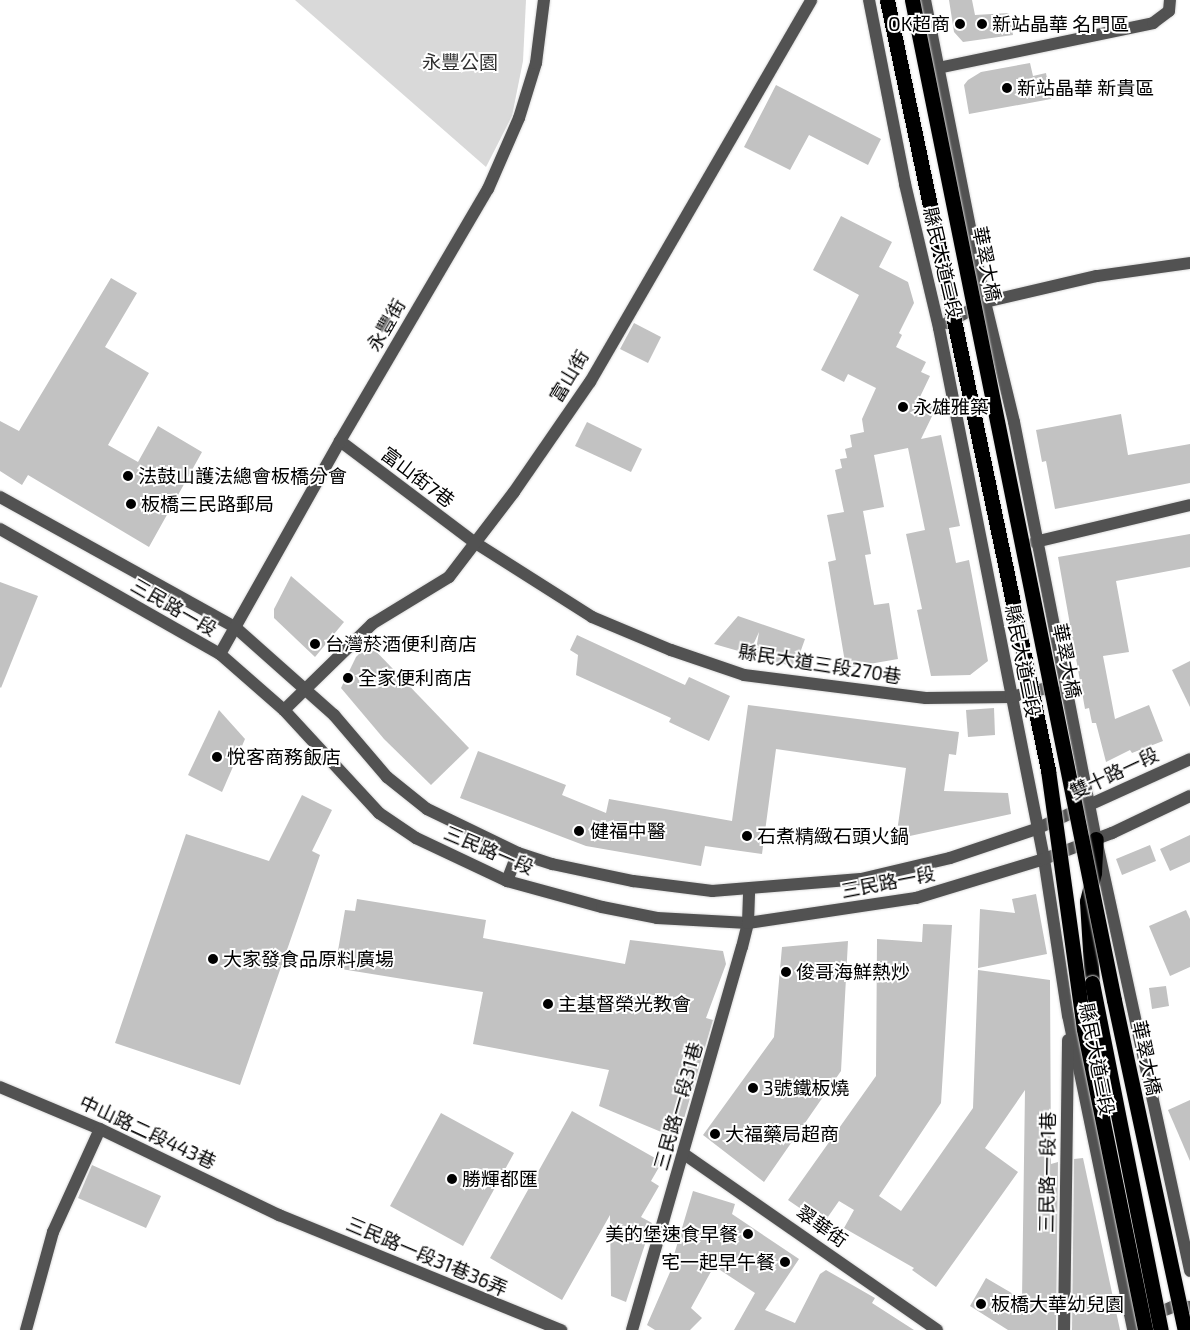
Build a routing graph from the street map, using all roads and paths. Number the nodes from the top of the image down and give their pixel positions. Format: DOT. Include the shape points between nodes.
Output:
graph roads {
  1 [pos="544,0"];
  2 [pos="812,0"];
  3 [pos="869,0"];
  4 [pos="887,0"];
  5 [pos="912,0"];
  6 [pos="925,0"];
  7 [pos="1170,0"];
  8 [pos="938,68"];
  9 [pos="1190,263"];
  10 [pos="985,302"];
  11 [pos="939,328"];
  12 [pos="340,441"];
  13 [pos="0,497"];
  14 [pos="1190,505"];
  15 [pos="0,529"];
  16 [pos="474,542"];
  17 [pos="1036,542"];
  18 [pos="236,628"];
  19 [pos="220,654"];
  20 [pos="306,689"];
  21 [pos="1011,697"];
  22 [pos="284,710"];
  23 [pos="1072,710"];
  24 [pos="1190,759"];
  25 [pos="1190,796"];
  26 [pos="1090,806"];
  27 [pos="1053,821"];
  28 [pos="1036,829"];
  29 [pos="1096,839"];
  30 [pos="518,853"];
  31 [pos="1044,859"];
  32 [pos="506,881"];
  33 [pos="749,890"];
  34 [pos="748,923"];
  35 [pos="1068,1015"];
  36 [pos="0,1087"];
  37 [pos="100,1129"];
  38 [pos="684,1154"];
  39 [pos="279,1215"];
  40 [pos="1190,1271"];
  41 [pos="1190,1307"];
  42 [pos="26,1330"];
  43 [pos="561,1330"];
  44 [pos="632,1330"];
  45 [pos="937,1330"];
  46 [pos="1064,1330"];
  47 [pos="1133,1330"];
  48 [pos="1145,1330"];
  49 [pos="1161,1330"];
  50 [pos="1184,1330"];
  1 -- 12 [label="street, 永豐街" via="536,63 519,118 488,189"];
  2 -- 16 [label="street, 富山街" via="590,382 552,440"];
  3 -- 11 [label="street, 縣民大道三段" via="905,184"];
  4 -- 48 [label="highway, bridge" via="1048,770 1084,1029"];
  5 -- 50 [label="highway, 華翠大橋, bridge"];
  6 -- 8 [label="street, 縣民大道三段"];
  7 -- 8 [label="street" via="1168,11 1153,23"];
  8 -- 10 [label="street, 縣民大道三段"];
  9 -- 10 [label="street" via="1097,276"];
  10 -- 11 [label="street"];
  10 -- 17 [label="street, 縣民大道三段" via="1014,422"];
  11 -- 21 [label="street, 縣民大道三段"];
  12 -- 16 [label="street, 富山街7巷"];
  12 -- 18 [label="street, 永豐街"];
  13 -- 18 [label="street, 三民路一段"];
  14 -- 17 [label="street"];
  15 -- 19 [label="street, 三民路一段"];
  16 -- 20 [label="street, 富山街" via="449,577 372,624"];
  16 -- 21 [label="street, 縣民大道三段270巷" via="592,617 744,675 926,698"];
  17 -- 23 [label="street, 縣民大道三段"];
  18 -- 19 [label="street, 永豐街"];
  18 -- 20 [label="street, 三民路一段"];
  19 -- 22 [label="street, 三民路一段"];
  20 -- 22 [label="street, 富山街"];
  20 -- 30 [label="street, 三民路一段" via="334,715 387,777 427,808"];
  21 -- 23 [label="street, 縣民大道三段270巷" via="1044,689 1060,692"];
  21 -- 28 [label="street, 縣民大道三段"];
  22 -- 32 [label="street, 三民路一段" via="378,812 453,858"];
  23 -- 26 [label="street, 縣民大道三段"];
  24 -- 26 [label="street, 雙十路一段"];
  25 -- 29 [label="street"];
  26 -- 27 [label="street, 雙十路一段"];
  26 -- 29 [label="street, 縣民大道三段"];
  27 -- 28 [label="street, 三民路一段"];
  28 -- 31 [label="street, 縣民大道三段"];
  28 -- 33 [label="street, 三民路一段" via="950,858 861,879"];
  29 -- 31 [label="street, 三民路一段"];
  29 -- 40 [label="street, 縣民大道三段"];
  29 -- 49 [label="highway, bridge" via="1094,872 1087,901 1092,983"];
  30 -- 32 [label="street"];
  30 -- 33 [label="street, 三民路一段" via="552,864 633,881 712,891"];
  31 -- 34 [label="street, 三民路一段" via="916,898"];
  31 -- 35 [label="street, 縣民大道三段"];
  32 -- 34 [label="street, 三民路一段" via="547,894 657,918"];
  33 -- 34 [label="street, 三民路一段31巷"];
  34 -- 38 [label="street, 三民路一段31巷"];
  35 -- 46 [label="street, 三民路一段1巷"];
  35 -- 47 [label="street, 縣民大道三段"];
  36 -- 37 [label="street, 中山路二段443巷"];
  37 -- 39 [label="street, 中山路二段443巷"];
  37 -- 42 [label="street" via="53,1232"];
  38 -- 44 [label="street, 三民路一段31巷"];
  38 -- 45 [label="street, 翠華街"];
  39 -- 43 [label="street, 三民路一段31巷36弄"];
  41 -- 47 [label="street" via="1172,1307 1148,1317"];
}
